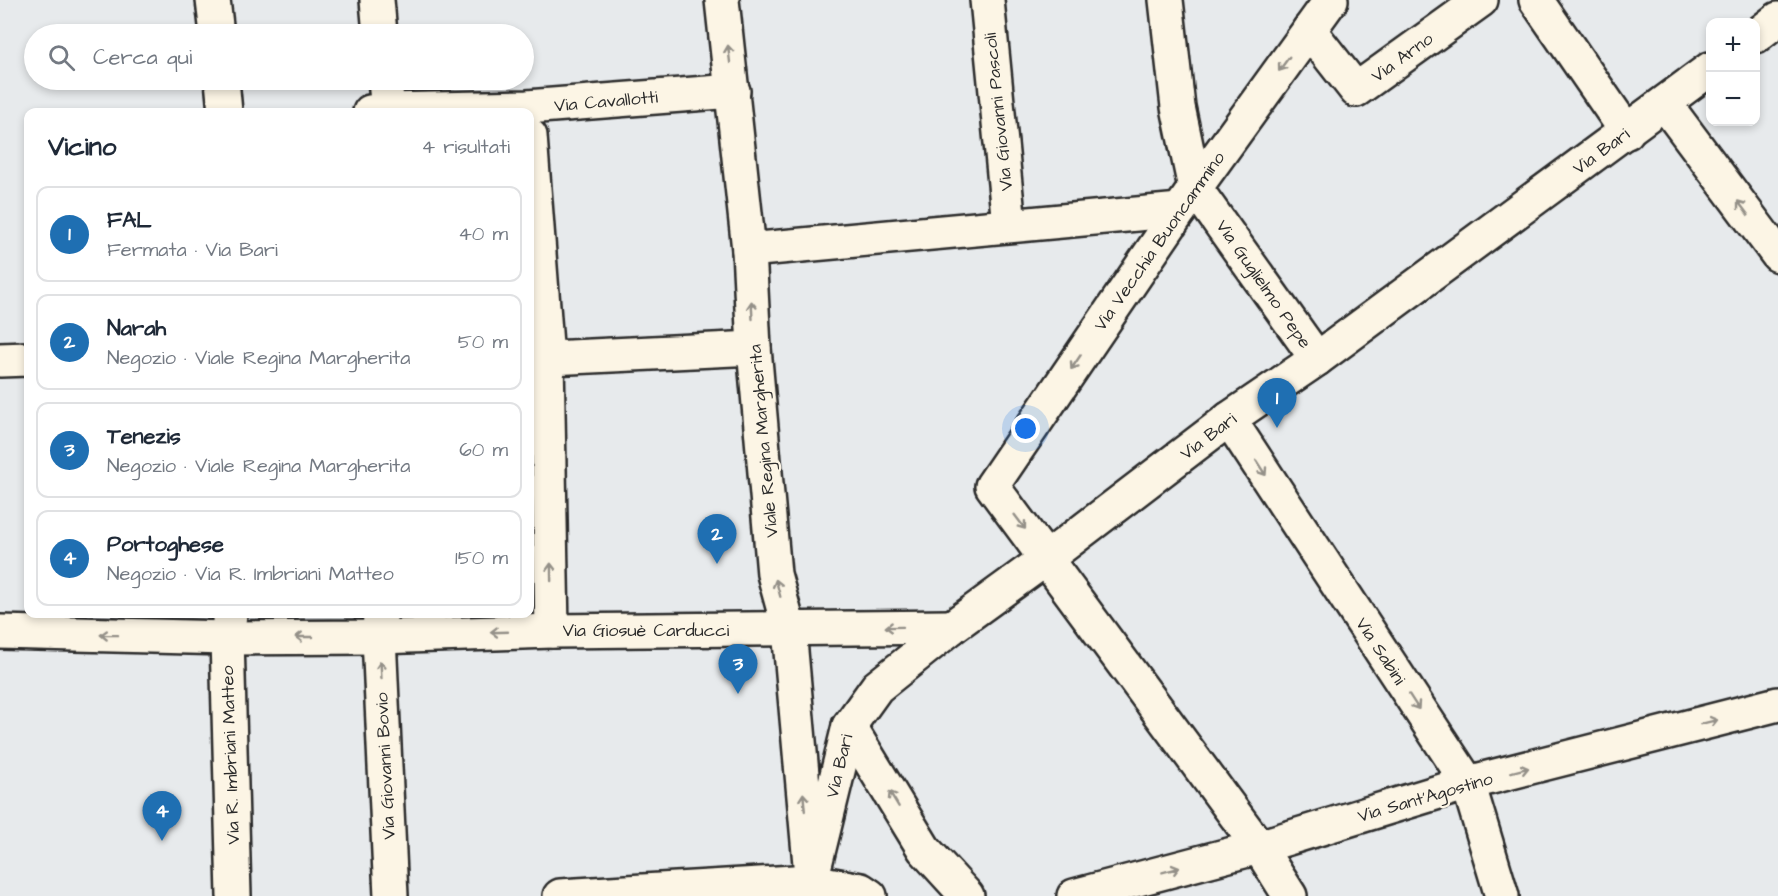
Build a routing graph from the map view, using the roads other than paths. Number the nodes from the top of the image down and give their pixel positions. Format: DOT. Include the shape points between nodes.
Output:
graph roads {
  1 [pos="213,0"];
  2 [pos="377,0"];
  3 [pos="722,0"];
  4 [pos="987,0"];
  5 [pos="1166,0"];
  6 [pos="1331,0"];
  7 [pos="1481,0"];
  8 [pos="1536,0"];
  9 [pos="1778,19"];
  10 [pos="216,24"];
  11 [pos="379,24"];
  12 [pos="1309,30"];
  13 [pos="1760,32"];
  14 [pos="1706,72"];
  15 [pos="223,90"];
  16 [pos="733,91"];
  17 [pos="383,104"];
  18 [pos="1665,104"];
  19 [pos="225,108"];
  20 [pos="424,108"];
  21 [pos="534,117"];
  22 [pos="1627,132"];
  23 [pos="1187,199"];
  24 [pos="1009,225"];
  25 [pos="749,250"];
  26 [pos="1778,255"];
  27 [pos="534,262"];
  28 [pos="754,348"];
  29 [pos="538,358"];
  30 [pos="24,359"];
  31 [pos="1317,359"];
  32 [pos="0,360"];
  33 [pos="1229,419"];
  34 [pos="1047,558"];
  35 [pos="380,625"];
  36 [pos="228,626"];
  37 [pos="952,627"];
  38 [pos="789,629"];
  39 [pos="552,631"];
  40 [pos="0,632"];
  41 [pos="1778,705"];
  42 [pos="849,726"];
  43 [pos="1468,783"];
  44 [pos="1259,847"];
  45 [pos="815,891"];
  46 [pos="234,896"];
  47 [pos="391,896"];
  48 [pos="560,896"];
  49 [pos="870,896"];
  50 [pos="967,896"];
  51 [pos="1074,896"];
  52 [pos="1290,896"];
  53 [pos="1502,896"];
  1 -- 10 [label="street"];
  2 -- 11 [label="street"];
  16 -- 3 [label="street, Viale Regina Margherita, one-way"];
  4 -- 24 [label="street, Via Giovanni Pascoli"];
  5 -- 23 [label="street, Via Guglielmo Pepe"];
  6 -- 12 [label="street, Via Vecchia Buoncammino"];
  7 -- 12 [label="street, Via Arno" via="1356,90"];
  8 -- 22 [label="street"];
  9 -- 13 [label="street"];
  12 -- 23 [label="street, Via Vecchia Buoncammino, one-way"];
  14 -- 18 [label="street, Via Bari"];
  15 -- 19 [label="street"];
  16 -- 21 [label="street, Via Cavallotti"];
  16 -- 25 [label="street, Viale Regina Margherita"];
  17 -- 20 [label="street, Via Cavallotti"];
  18 -- 22 [label="street, Via Bari"];
  26 -- 18 [label="street, one-way"];
  22 -- 31 [label="street, Via Bari"];
  23 -- 24 [label="street"];
  23 -- 31 [label="street, Via Guglielmo Pepe"];
  23 -- 34 [label="street, Via Vecchia Buoncammino, one-way" via="992,486"];
  24 -- 25 [label="street"];
  28 -- 25 [label="street, Viale Regina Margherita, one-way"];
  27 -- 29 [label="street"];
  28 -- 29 [label="street"];
  38 -- 28 [label="street, Viale Regina Margherita, one-way" via="774,574"];
  39 -- 29 [label="street, one-way"];
  30 -- 32 [label="street"];
  31 -- 33 [label="street, Via Bari"];
  33 -- 34 [label="street, Via Bari"];
  33 -- 43 [label="street, Via Sabini, one-way"];
  34 -- 37 [label="street, Via Bari"];
  34 -- 44 [label="street"];
  35 -- 36 [label="street, Via Giosuè Carducci, one-way"];
  39 -- 35 [label="street, Via Giosuè Carducci, one-way"];
  47 -- 35 [label="street, Via Giovanni Bovio, one-way"];
  36 -- 40 [label="street, Via Giosuè Carducci, one-way"];
  36 -- 46 [label="street, Via R. Imbriani Matteo"];
  37 -- 38 [label="street, Via Giosuè Carducci, one-way"];
  37 -- 42 [label="street, Via Bari" via="877,687"];
  38 -- 39 [label="street, Via Giosuè Carducci"];
  45 -- 38 [label="street, Viale Regina Margherita, one-way"];
  43 -- 41 [label="street, Via Sant'Agostino, one-way"];
  42 -- 45 [label="street, Via Bari"];
  50 -- 42 [label="street, one-way" via="924,849"];
  43 -- 44 [label="street, Via Sant'Agostino"];
  43 -- 53 [label="street, Via Sabini"];
  51 -- 44 [label="street, Via Sant'Agostino, one-way"];
  44 -- 52 [label="street"];
  45 -- 48 [label="street"];
  45 -- 49 [label="street" via="861,890"];
}
